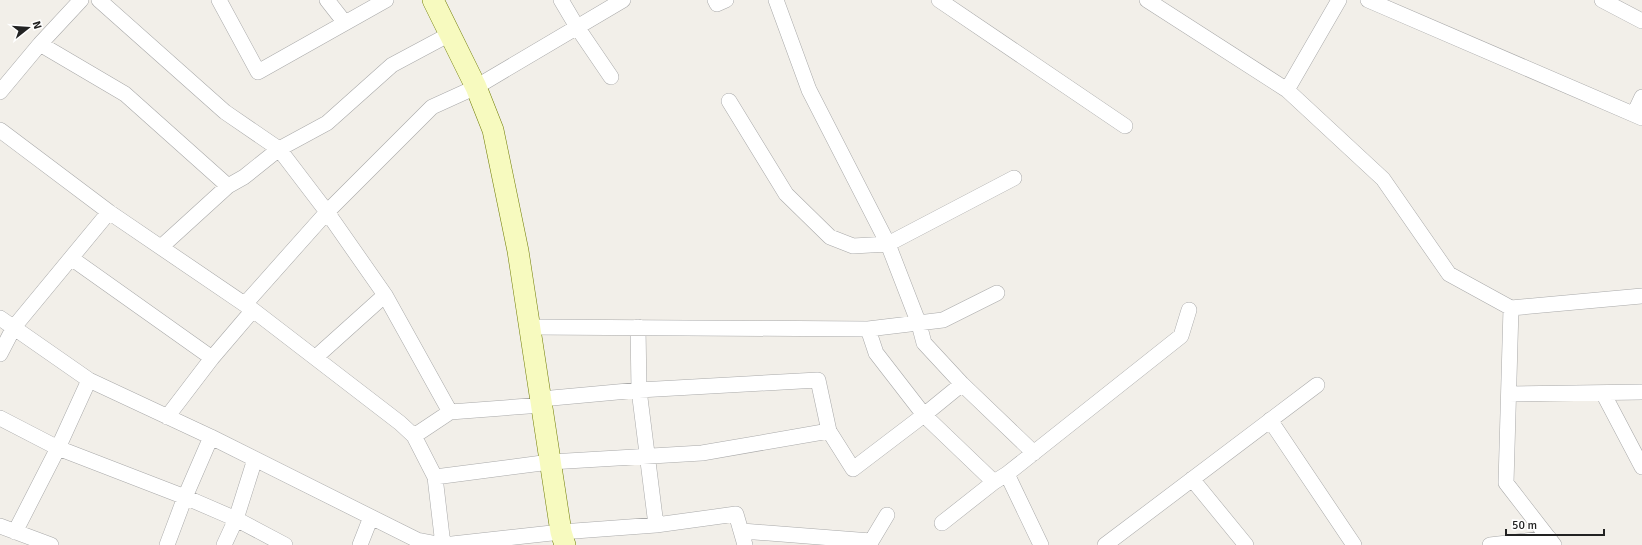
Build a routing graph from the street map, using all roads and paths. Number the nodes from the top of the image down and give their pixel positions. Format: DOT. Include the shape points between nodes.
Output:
graph roads {
  1 [pos="80,0"];
  2 [pos="99,0"];
  3 [pos="219,0"];
  4 [pos="328,0"];
  5 [pos="386,0"];
  6 [pos="433,0"];
  7 [pos="561,0"];
  8 [pos="623,0"];
  9 [pos="715,0"];
  10 [pos="726,0"];
  11 [pos="776,0"];
  12 [pos="939,0"];
  13 [pos="1147,0"];
  14 [pos="1339,0"];
  15 [pos="1368,0"];
  16 [pos="1602,0"];
  17 [pos="958,5"];
  18 [pos="1642,21"];
  19 [pos="346,23"];
  20 [pos="577,27"];
  21 [pos="450,34"];
  22 [pos="40,44"];
  23 [pos="611,77"];
  24 [pos="476,87"];
  25 [pos="1287,90"];
  26 [pos="0,92"];
  27 [pos="1642,97"];
  28 [pos="729,101"];
  29 [pos="1638,116"];
  30 [pos="1125,126"];
  31 [pos="0,130"];
  32 [pos="279,149"];
  33 [pos="1014,178"];
  34 [pos="228,186"];
  35 [pos="109,212"];
  36 [pos="327,212"];
  37 [pos="888,244"];
  38 [pos="161,247"];
  39 [pos="71,258"];
  40 [pos="997,293"];
  41 [pos="385,295"];
  42 [pos="1642,296"];
  43 [pos="249,307"];
  44 [pos="1511,308"];
  45 [pos="1189,310"];
  46 [pos="0,318"];
  47 [pos="920,324"];
  48 [pos="14,327"];
  49 [pos="530,327"];
  50 [pos="638,327"];
  51 [pos="868,329"];
  52 [pos="0,354"];
  53 [pos="316,357"];
  54 [pos="212,358"];
  55 [pos="89,380"];
  56 [pos="962,384"];
  57 [pos="1317,385"];
  58 [pos="639,390"];
  59 [pos="1642,392"];
  60 [pos="1603,393"];
  61 [pos="1509,394"];
  62 [pos="541,402"];
  63 [pos="450,412"];
  64 [pos="924,415"];
  65 [pos="167,417"];
  66 [pos="0,418"];
  67 [pos="1270,420"];
  68 [pos="829,431"];
  69 [pos="414,436"];
  70 [pos="211,437"];
  71 [pos="58,448"];
  72 [pos="1034,453"];
  73 [pos="648,456"];
  74 [pos="255,459"];
  75 [pos="1640,459"];
  76 [pos="550,462"];
  77 [pos="435,476"];
  78 [pos="1001,478"];
  79 [pos="1192,479"];
  80 [pos="185,497"];
  81 [pos="887,514"];
  82 [pos="371,517"];
  83 [pos="236,519"];
  84 [pos="942,523"];
  85 [pos="656,525"];
  86 [pos="0,526"];
  87 [pos="15,532"];
  88 [pos="563,538"];
  89 [pos="743,538"];
  90 [pos="1551,541"];
  91 [pos="870,543"];
  92 [pos="42,544"];
  93 [pos="433,544"];
  94 [pos="167,545"];
  95 [pos="224,545"];
  96 [pos="285,545"];
  97 [pos="360,545"];
  98 [pos="1041,545"];
  99 [pos="1105,545"];
  100 [pos="1246,545"];
  101 [pos="1354,545"];
  102 [pos="1490,545"];
  1 -- 22 [label="street"];
  2 -- 32 [label="street" via="225,112"];
  3 -- 19 [label="street" via="258,72"];
  4 -- 19 [label="street"];
  5 -- 19 [label="street"];
  6 -- 21 [label="street"];
  7 -- 20 [label="street"];
  8 -- 20 [label="street"];
  9 -- 10 [label="street" via="717,4"];
  11 -- 37 [label="street" via="809,90"];
  12 -- 17 [label="street"];
  13 -- 25 [label="street"];
  14 -- 25 [label="street"];
  15 -- 29 [label="street"];
  16 -- 18 [label="street"];
  17 -- 30 [label="street"];
  20 -- 23 [label="street"];
  20 -- 24 [label="street"];
  21 -- 24 [label="street"];
  21 -- 32 [label="street" via="392,65 327,123"];
  22 -- 26 [label="street"];
  22 -- 34 [label="street" via="125,94"];
  24 -- 36 [label="street" via="432,108"];
  24 -- 49 [label="street" via="493,130 518,251"];
  25 -- 44 [label="street" via="1384,179 1449,274"];
  27 -- 29 [label="street"];
  28 -- 37 [label="street" via="786,194 830,237 853,246"];
  31 -- 35 [label="street"];
  32 -- 34 [label="street" via="244,177"];
  32 -- 36 [label="street"];
  33 -- 37 [label="street"];
  34 -- 38 [label="street"];
  35 -- 38 [label="street"];
  35 -- 39 [label="street"];
  36 -- 41 [label="street"];
  36 -- 43 [label="street"];
  37 -- 47 [label="street"];
  38 -- 43 [label="street"];
  39 -- 48 [label="street"];
  39 -- 54 [label="street"];
  40 -- 47 [label="street" via="943,320"];
  41 -- 53 [label="street"];
  41 -- 63 [label="street"];
  42 -- 44 [label="street"];
  43 -- 53 [label="street"];
  43 -- 54 [label="street"];
  44 -- 61 [label="street"];
  45 -- 72 [label="street" via="1181,336"];
  46 -- 48 [label="street"];
  47 -- 51 [label="street"];
  47 -- 56 [label="street" via="924,343"];
  48 -- 52 [label="street"];
  48 -- 55 [label="street"];
  49 -- 50 [label="street"];
  49 -- 62 [label="street"];
  50 -- 51 [label="street"];
  50 -- 58 [label="street"];
  51 -- 64 [label="street" via="876,353"];
  53 -- 69 [label="street"];
  54 -- 65 [label="street"];
  55 -- 65 [label="street"];
  55 -- 71 [label="street"];
  56 -- 64 [label="street"];
  56 -- 72 [label="street"];
  57 -- 67 [label="street"];
  58 -- 62 [label="street"];
  58 -- 68 [label="street" via="818,380"];
  58 -- 73 [label="street"];
  59 -- 60 [label="street"];
  60 -- 61 [label="street"];
  60 -- 75 [label="street"];
  61 -- 90 [label="street" via="1506,483"];
  62 -- 63 [label="street"];
  62 -- 76 [label="street"];
  63 -- 69 [label="street"];
  64 -- 68 [label="street" via="853,469"];
  64 -- 78 [label="street"];
  65 -- 70 [label="street"];
  66 -- 71 [label="street"];
  67 -- 79 [label="street"];
  67 -- 101 [label="street"];
  68 -- 73 [label="street" via="702,453"];
  69 -- 77 [label="street"];
  70 -- 74 [label="street"];
  70 -- 80 [label="street"];
  71 -- 80 [label="street"];
  71 -- 87 [label="street"];
  72 -- 78 [label="street"];
  73 -- 76 [label="street"];
  73 -- 85 [label="street"];
  74 -- 82 [label="street"];
  74 -- 83 [label="street"];
  76 -- 77 [label="street"];
  76 -- 88 [label="street"];
  77 -- 93 [label="street"];
  78 -- 84 [label="street"];
  78 -- 98 [label="street"];
  79 -- 99 [label="street"];
  79 -- 100 [label="street"];
  80 -- 83 [label="street"];
  80 -- 94 [label="street"];
  81 -- 91 [label="street"];
  82 -- 93 [label="street" via="418,540"];
  82 -- 97 [label="street"];
  83 -- 95 [label="street"];
  83 -- 96 [label="street"];
  85 -- 88 [label="street"];
  85 -- 89 [label="street" via="736,514"];
  86 -- 87 [label="street"];
  87 -- 92 [label="street"];
  88 -- 93 [label="street"];
  89 -- 91 [label="street"];
  90 -- 102 [label="street"];
}
